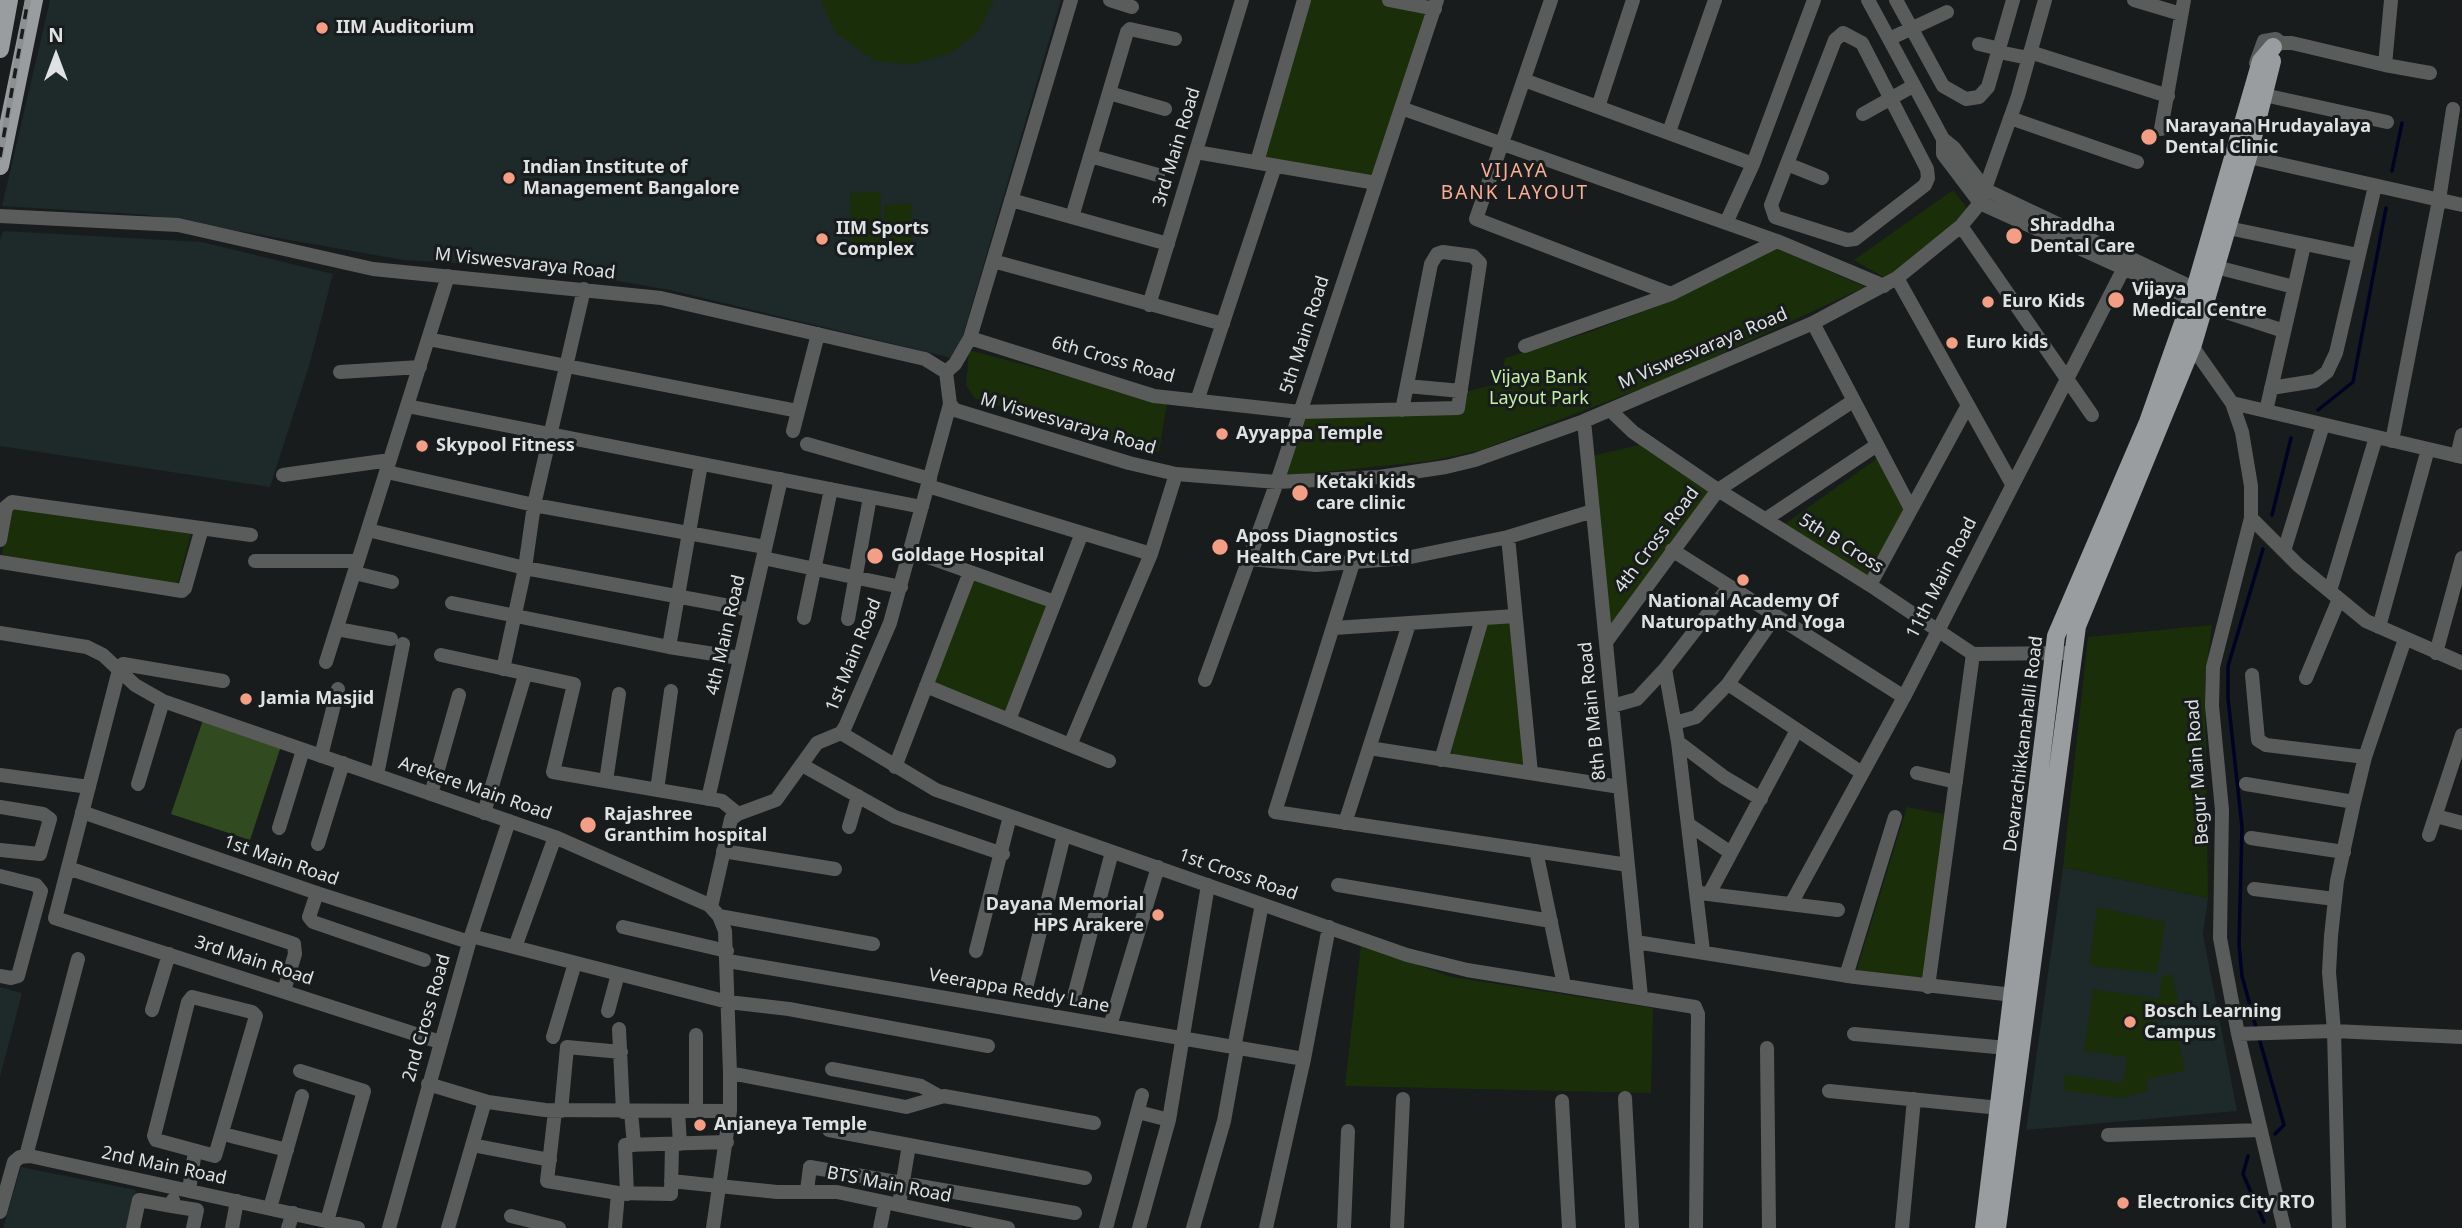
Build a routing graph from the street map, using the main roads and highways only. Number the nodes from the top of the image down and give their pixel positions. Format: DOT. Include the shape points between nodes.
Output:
graph roads {
  1 [pos="9,0"];
  2 [pos="34,0"];
  3 [pos="0,49"];
  4 [pos="2240,155"];
  5 [pos="0,166"];
  6 [pos="2204,288"];
  7 [pos="2021,996"];
  8 [pos="1984,1228"];
  9 [pos="1997,1228"];
  1 -- 3 [label="main road"];
  2 -- 5 [label="main road"];
  4 -- 4 [label="main road" via="2268,56 2264,95"];
  4 -- 6 [label="main road"];
  4 -- 6 [label="main road" via="2228,228"];
  6 -- 7 [label="main road, Devarachikkanahalli Road" via="2077,626 2063,652"];
  7 -- 8 [label="main road, Devarachikkanahalli Road" via="2007,1048"];
  7 -- 9 [label="main road, Devarachikkanahalli Road"];
}
